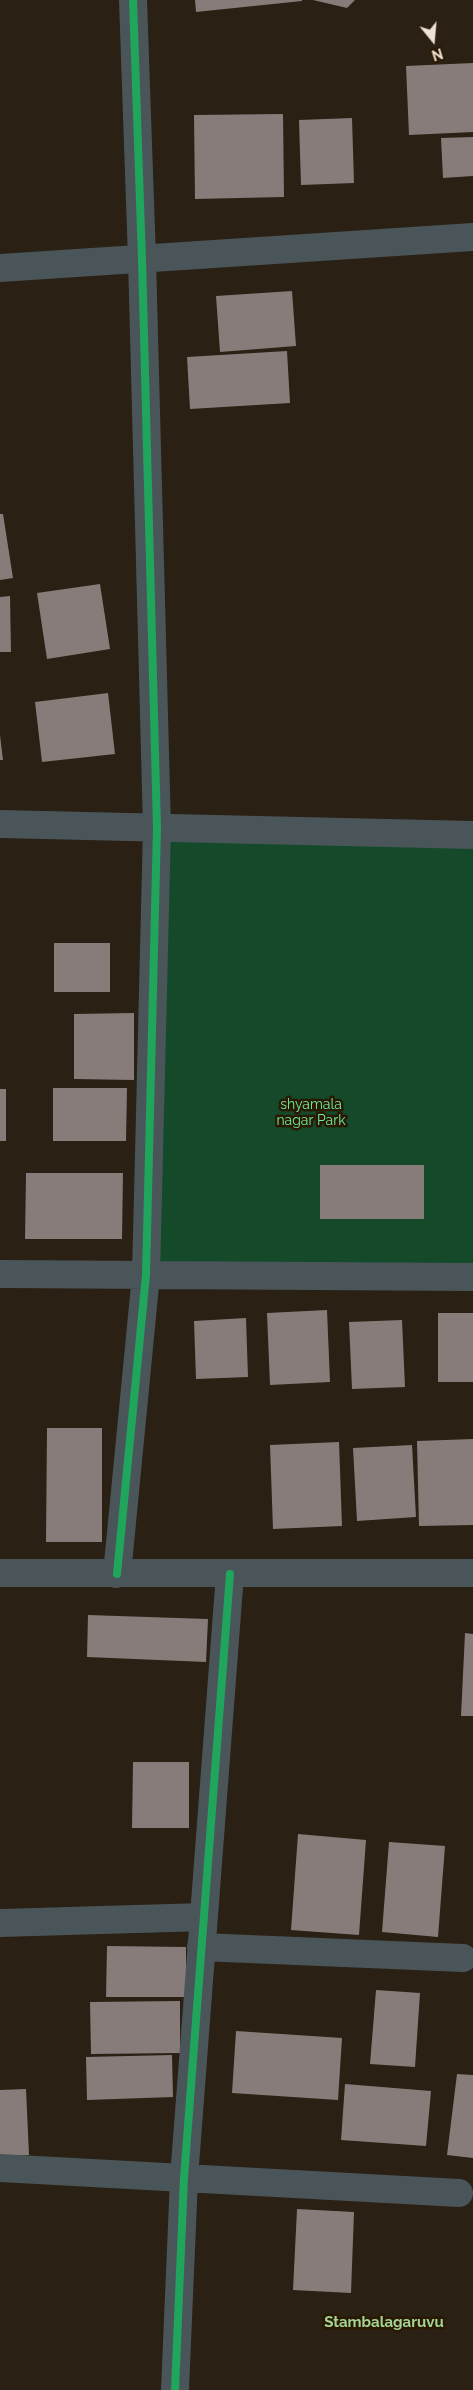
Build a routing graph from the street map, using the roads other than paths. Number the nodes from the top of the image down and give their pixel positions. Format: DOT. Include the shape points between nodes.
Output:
graph roads {
  1 [pos="133,0"];
  2 [pos="473,237"];
  3 [pos="142,259"];
  4 [pos="0,268"];
  5 [pos="0,824"];
  6 [pos="157,828"];
  7 [pos="473,835"];
  8 [pos="0,1274"];
  9 [pos="146,1275"];
  10 [pos="473,1276"];
  11 [pos="473,1572"];
  12 [pos="0,1573"];
  13 [pos="116,1574"];
  14 [pos="230,1574"];
  15 [pos="204,1917"];
  16 [pos="0,1922"];
  17 [pos="202,1947"];
  18 [pos="463,1958"];
  19 [pos="0,2168"];
  20 [pos="184,2178"];
  21 [pos="459,2193"];
  22 [pos="175,2390"];
  1 -- 3 [label="street"];
  2 -- 3 [label="street"];
  3 -- 4 [label="street"];
  3 -- 6 [label="street"];
  5 -- 6 [label="street"];
  6 -- 7 [label="street"];
  6 -- 9 [label="street"];
  8 -- 9 [label="street"];
  9 -- 10 [label="street"];
  9 -- 13 [label="street"];
  11 -- 14 [label="street"];
  12 -- 13 [label="street"];
  13 -- 14 [label="street"];
  14 -- 15 [label="street"];
  15 -- 16 [label="street"];
  15 -- 17 [label="street"];
  17 -- 18 [label="street"];
  17 -- 20 [label="street"];
  19 -- 20 [label="street"];
  20 -- 21 [label="street"];
  20 -- 22 [label="street"];
}
